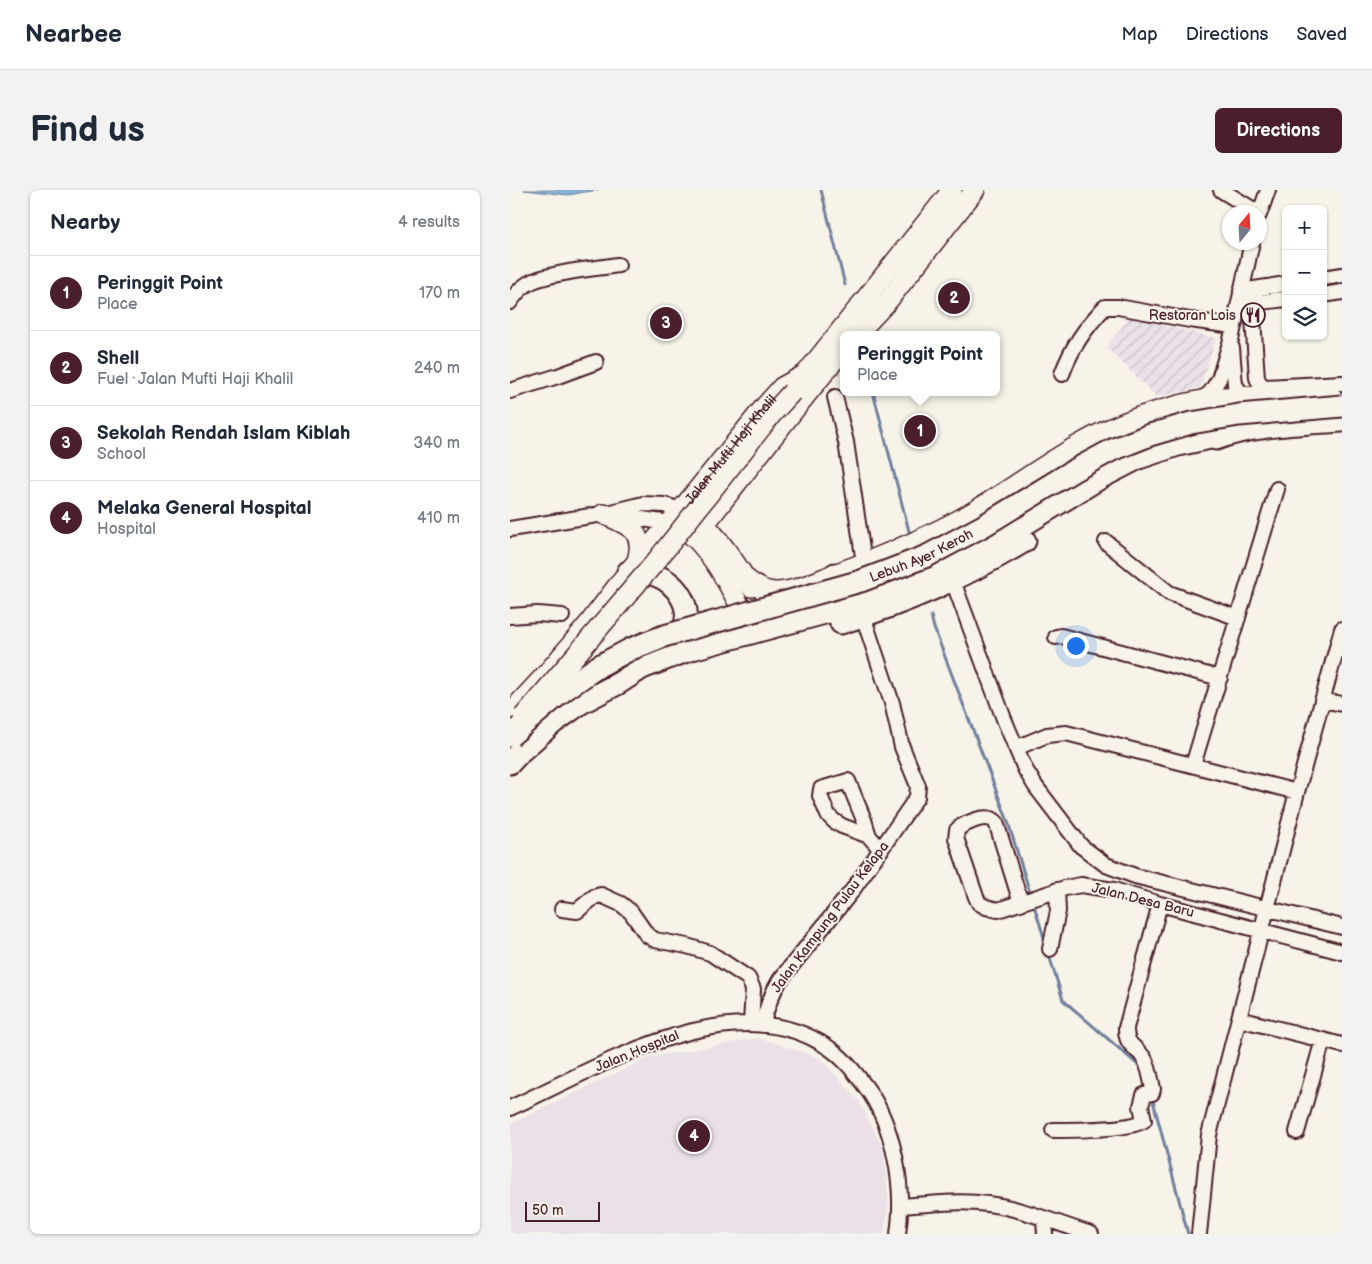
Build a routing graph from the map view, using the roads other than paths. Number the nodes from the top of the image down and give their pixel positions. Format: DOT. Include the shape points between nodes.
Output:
graph roads {
  1 [pos="952,190"];
  2 [pos="975,190"];
  3 [pos="1221,190"];
  4 [pos="1268,190"];
  5 [pos="1245,205"];
  6 [pos="1262,205"];
  7 [pos="1251,250"];
  8 [pos="618,265"];
  9 [pos="1342,275"];
  10 [pos="1327,277"];
  11 [pos="1282,285"];
  12 [pos="1342,292"];
  13 [pos="1327,294"];
  14 [pos="1244,299"];
  15 [pos="1282,299"];
  16 [pos="510,302"];
  17 [pos="860,331"];
  18 [pos="1232,333"];
  19 [pos="840,354"];
  20 [pos="596,362"];
  21 [pos="1062,374"];
  22 [pos="804,375"];
  23 [pos="1342,383"];
  24 [pos="510,391"];
  25 [pos="835,397"];
  26 [pos="1253,397"];
  27 [pos="1342,398"];
  28 [pos="1200,400"];
  29 [pos="1342,406"];
  30 [pos="1342,420"];
  31 [pos="1229,434"];
  32 [pos="1277,489"];
  33 [pos="603,514"];
  34 [pos="675,516"];
  35 [pos="510,528"];
  36 [pos="699,531"];
  37 [pos="1106,542"];
  38 [pos="864,563"];
  39 [pos="633,566"];
  40 [pos="835,574"];
  41 [pos="745,578"];
  42 [pos="953,581"];
  43 [pos="855,612"];
  44 [pos="510,616"];
  45 [pos="562,616"];
  46 [pos="1238,618"];
  47 [pos="776,625"];
  48 [pos="1342,629"];
  49 [pos="754,631"];
  50 [pos="1056,637"];
  51 [pos="642,668"];
  52 [pos="1220,678"];
  53 [pos="619,683"];
  54 [pos="1322,700"];
  55 [pos="1342,704"];
  56 [pos="510,713"];
  57 [pos="513,746"];
  58 [pos="1016,748"];
  59 [pos="1193,765"];
  60 [pos="1296,792"];
  61 [pos="869,836"];
  62 [pos="881,850"];
  63 [pos="1119,871"];
  64 [pos="1056,890"];
  65 [pos="1114,890"];
  66 [pos="1028,900"];
  67 [pos="1160,904"];
  68 [pos="1267,908"];
  69 [pos="562,909"];
  70 [pos="1342,927"];
  71 [pos="1262,930"];
  72 [pos="1050,949"];
  73 [pos="1342,952"];
  74 [pos="1239,1019"];
  75 [pos="757,1024"];
  76 [pos="1322,1040"];
  77 [pos="1342,1045"];
  78 [pos="510,1108"];
  79 [pos="1053,1130"];
  80 [pos="1297,1132"];
  81 [pos="900,1206"];
  82 [pos="1044,1219"];
  83 [pos="898,1234"];
  84 [pos="1045,1234"];
  85 [pos="1091,1234"];
  86 [pos="1199,1234"];
  1 -- 22 [label="main road, Jalan Mufti Haji Khalil"];
  2 -- 17 [label="main road" via="887,302"];
  3 -- 5 [label="street"];
  4 -- 6 [label="street"];
  7 -- 14 [label="street"];
  8 -- 16 [label="street" via="532,281"];
  9 -- 10 [label="street"];
  11 -- 14 [label="street"];
  12 -- 13 [label="street"];
  14 -- 15 [label="street"];
  14 -- 18 [label="street"];
  14 -- 23 [label="street" via="1260,384 1266,387"];
  18 -- 21 [label="street" via="1190,320 1105,307 1071,352"];
  18 -- 26 [label="street" via="1235,385 1241,393"];
  18 -- 28 [label="street" via="1219,379 1210,393"];
  19 -- 36 [label="main road, Jalan Mufti Haji Khalil"];
  20 -- 24 [label="street"];
  22 -- 34 [label="main road, Jalan Mufti Haji Khalil" via="782,387"];
  22 -- 57 [label="main road, bridge" via="657,560 547,688"];
  25 -- 38 [label="street" via="846,442"];
  26 -- 27 [label="main road"];
  26 -- 28 [label="main road"];
  28 -- 38 [label="main road" via="1107,430 970,513"];
  29 -- 57 [label="highway, Lebuh Ayer Keroh, bridge" via="1239,415 1191,423 1112,450 927,556 861,581 664,636 632,649 564,690"];
  30 -- 31 [label="highway"];
  31 -- 42 [label="highway" via="1130,476"];
  31 -- 43 [label="highway" via="1178,445 1139,458 1007,535"];
  32 -- 46 [label="street"];
  33 -- 34 [label="street"];
  33 -- 35 [label="street"];
  33 -- 39 [label="main road" via="629,526 639,536"];
  34 -- 36 [label="main road" via="696,516"];
  34 -- 39 [label="main road, Jalan Mufti Haji Khalil"];
  36 -- 41 [label="main road" via="726,550"];
  36 -- 49 [label="main road"];
  37 -- 46 [label="street" via="1169,593"];
  38 -- 40 [label="main road"];
  39 -- 51 [label="highway" via="669,582 682,596 687,613 682,633"];
  39 -- 56 [label="main road, Jalan Mufti Haji Khalil" via="553,666"];
  40 -- 41 [label="main road" via="814,583 769,592"];
  40 -- 43 [label="highway" via="822,585 823,599 833,606"];
  41 -- 47 [label="main road"];
  42 -- 43 [label="highway" via="895,606"];
  42 -- 58 [label="street"];
  43 -- 47 [label="highway"];
  43 -- 53 [label="highway" via="819,629 688,661"];
  43 -- 62 [label="street, Jalan Kampung Pulau Kelapa" via="892,703 902,747 918,786 918,797 912,808"];
  44 -- 45 [label="street"];
  46 -- 52 [label="street"];
  47 -- 49 [label="highway"];
  48 -- 54 [label="street"];
  49 -- 51 [label="highway"];
  50 -- 52 [label="street"];
  51 -- 53 [label="highway"];
  52 -- 59 [label="street"];
  53 -- 57 [label="highway"];
  54 -- 55 [label="street"];
  54 -- 60 [label="street"];
  58 -- 59 [label="street" via="1047,735 1066,733"];
  58 -- 63 [label="street" via="1036,787 1070,834 1094,857"];
  59 -- 60 [label="street"];
  60 -- 68 [label="street"];
  61 -- 62 [label="street"];
  62 -- 75 [label="street, Jalan Kampung Pulau Kelapa" via="780,980"];
  63 -- 65 [label="street"];
  63 -- 68 [label="street"];
  64 -- 65 [label="street, Jalan Desa Baru" via="1081,885"];
  64 -- 66 [label="street, Jalan Desa Baru"];
  64 -- 72 [label="street" via="1058,911"];
  65 -- 67 [label="street, Jalan Desa Baru"];
  66 -- 66 [label="street, Jalan Desa Baru" via="996,822 987,817 960,827 956,838 979,903 998,910"];
  67 -- 71 [label="street, Jalan Desa Baru"];
  67 -- 79 [label="street" via="1126,1028 1130,1045 1145,1060 1153,1088 1141,1100 1144,1120 1104,1129"];
  68 -- 70 [label="street"];
  68 -- 71 [label="street"];
  69 -- 75 [label="street" via="577,910 601,895 631,912 647,935 655,940 710,953 748,978 753,989"];
  71 -- 73 [label="street, Jalan Desa Baru"];
  71 -- 74 [label="street"];
  74 -- 76 [label="street"];
  74 -- 86 [label="street" via="1208,1141"];
  75 -- 78 [label="street, Jalan Hospital" via="680,1033 638,1048"];
  75 -- 81 [label="street, Jalan Hospital" via="799,1032 816,1040 842,1058 863,1083 882,1112 889,1131 897,1168"];
  76 -- 77 [label="street"];
  76 -- 80 [label="street"];
  81 -- 82 [label="street" via="978,1203"];
  81 -- 83 [label="street, Jalan Hospital"];
  82 -- 84 [label="street"];
  82 -- 85 [label="street"];
}
